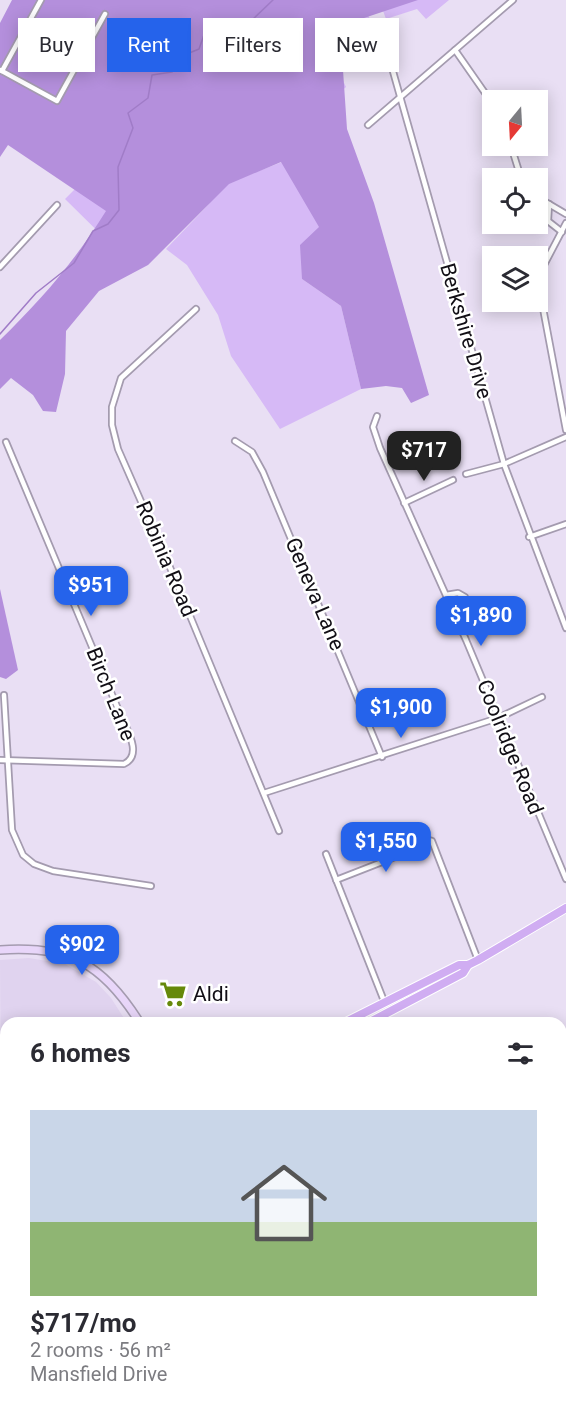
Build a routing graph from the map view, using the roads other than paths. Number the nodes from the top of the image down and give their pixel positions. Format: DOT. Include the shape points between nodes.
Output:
graph roads {
  1 [pos="40,0"];
  2 [pos="513,0"];
  3 [pos="105,14"];
  4 [pos="455,50"];
  5 [pos="1,71"];
  6 [pos="392,72"];
  7 [pos="483,90"];
  8 [pos="399,97"];
  9 [pos="368,124"];
  10 [pos="549,204"];
  11 [pos="57,205"];
  12 [pos="566,214"];
  13 [pos="566,223"];
  14 [pos="562,232"];
  15 [pos="0,267"];
  16 [pos="196,309"];
  17 [pos="377,416"];
  18 [pos="566,430"];
  19 [pos="566,437"];
  20 [pos="235,441"];
  21 [pos="6,442"];
  22 [pos="504,464"];
  23 [pos="466,474"];
  24 [pos="453,480"];
  25 [pos="404,503"];
  26 [pos="566,525"];
  27 [pos="529,537"];
  28 [pos="446,595"];
  29 [pos="566,610"];
  30 [pos="560,612"];
  31 [pos="454,613"];
  32 [pos="566,628"];
  33 [pos="4,695"];
  34 [pos="542,697"];
  35 [pos="498,718"];
  36 [pos="382,757"];
  37 [pos="0,760"];
  38 [pos="9,760"];
  39 [pos="264,793"];
  40 [pos="279,831"];
  41 [pos="326,854"];
  42 [pos="566,879"];
  43 [pos="336,880"];
  44 [pos="151,886"];
  45 [pos="566,908"];
  46 [pos="0,950"];
  47 [pos="478,960"];
  48 [pos="468,965"];
  49 [pos="384,1001"];
  50 [pos="136,1017"];
  51 [pos="355,1017"];
  52 [pos="379,1017"];
  1 -- 5 [label="street"];
  2 -- 4 [label="street"];
  3 -- 5 [label="street" via="57,101"];
  4 -- 7 [label="street"];
  4 -- 8 [label="street"];
  6 -- 8 [label="street, Berkshire Drive"];
  8 -- 9 [label="street"];
  8 -- 22 [label="street, Berkshire Drive"];
  10 -- 12 [label="street"];
  10 -- 14 [label="street" via="547,219"];
  11 -- 15 [label="street"];
  13 -- 14 [label="street"];
  14 -- 18 [label="street" via="543,267 539,287"];
  16 -- 39 [label="street, Robinia Road" via="121,378 111,425"];
  17 -- 25 [label="street, Coolridge Road" via="374,430"];
  19 -- 22 [label="street"];
  20 -- 36 [label="street, Geneva Lane" via="252,452 264,472"];
  21 -- 38 [label="street, Birch Lane" via="133,752 124,764"];
  22 -- 23 [label="street"];
  22 -- 27 [label="street, Berkshire Drive"];
  24 -- 25 [label="street"];
  25 -- 28 [label="street, Coolridge Road"];
  26 -- 27 [label="street"];
  27 -- 30 [label="street, Berkshire Drive"];
  28 -- 31 [label="street, Coolridge Road"];
  28 -- 31 [label="street" via="458,593 465,597 467,606"];
  29 -- 30 [label="street"];
  30 -- 32 [label="street, Berkshire Drive"];
  31 -- 35 [label="street, Coolridge Road"];
  33 -- 38 [label="street"];
  34 -- 35 [label="street"];
  35 -- 36 [label="street"];
  35 -- 42 [label="street, Coolridge Road"];
  36 -- 39 [label="street"];
  37 -- 38 [label="street"];
  38 -- 44 [label="street" via="12,830 23,855 43,869"];
  39 -- 40 [label="street, Robinia Road"];
  41 -- 43 [label="street"];
  43 -- 47 [label="street" via="432,841"];
  43 -- 49 [label="street"];
  45 -- 47 [label="main road"];
  46 -- 50 [label="street" via="44,949 81,961 112,984"];
  47 -- 48 [label="main road"];
  48 -- 49 [label="main road" via="459,965"];
  48 -- 52 [label="main road" via="463,973"];
  49 -- 51 [label="main road"];
}
